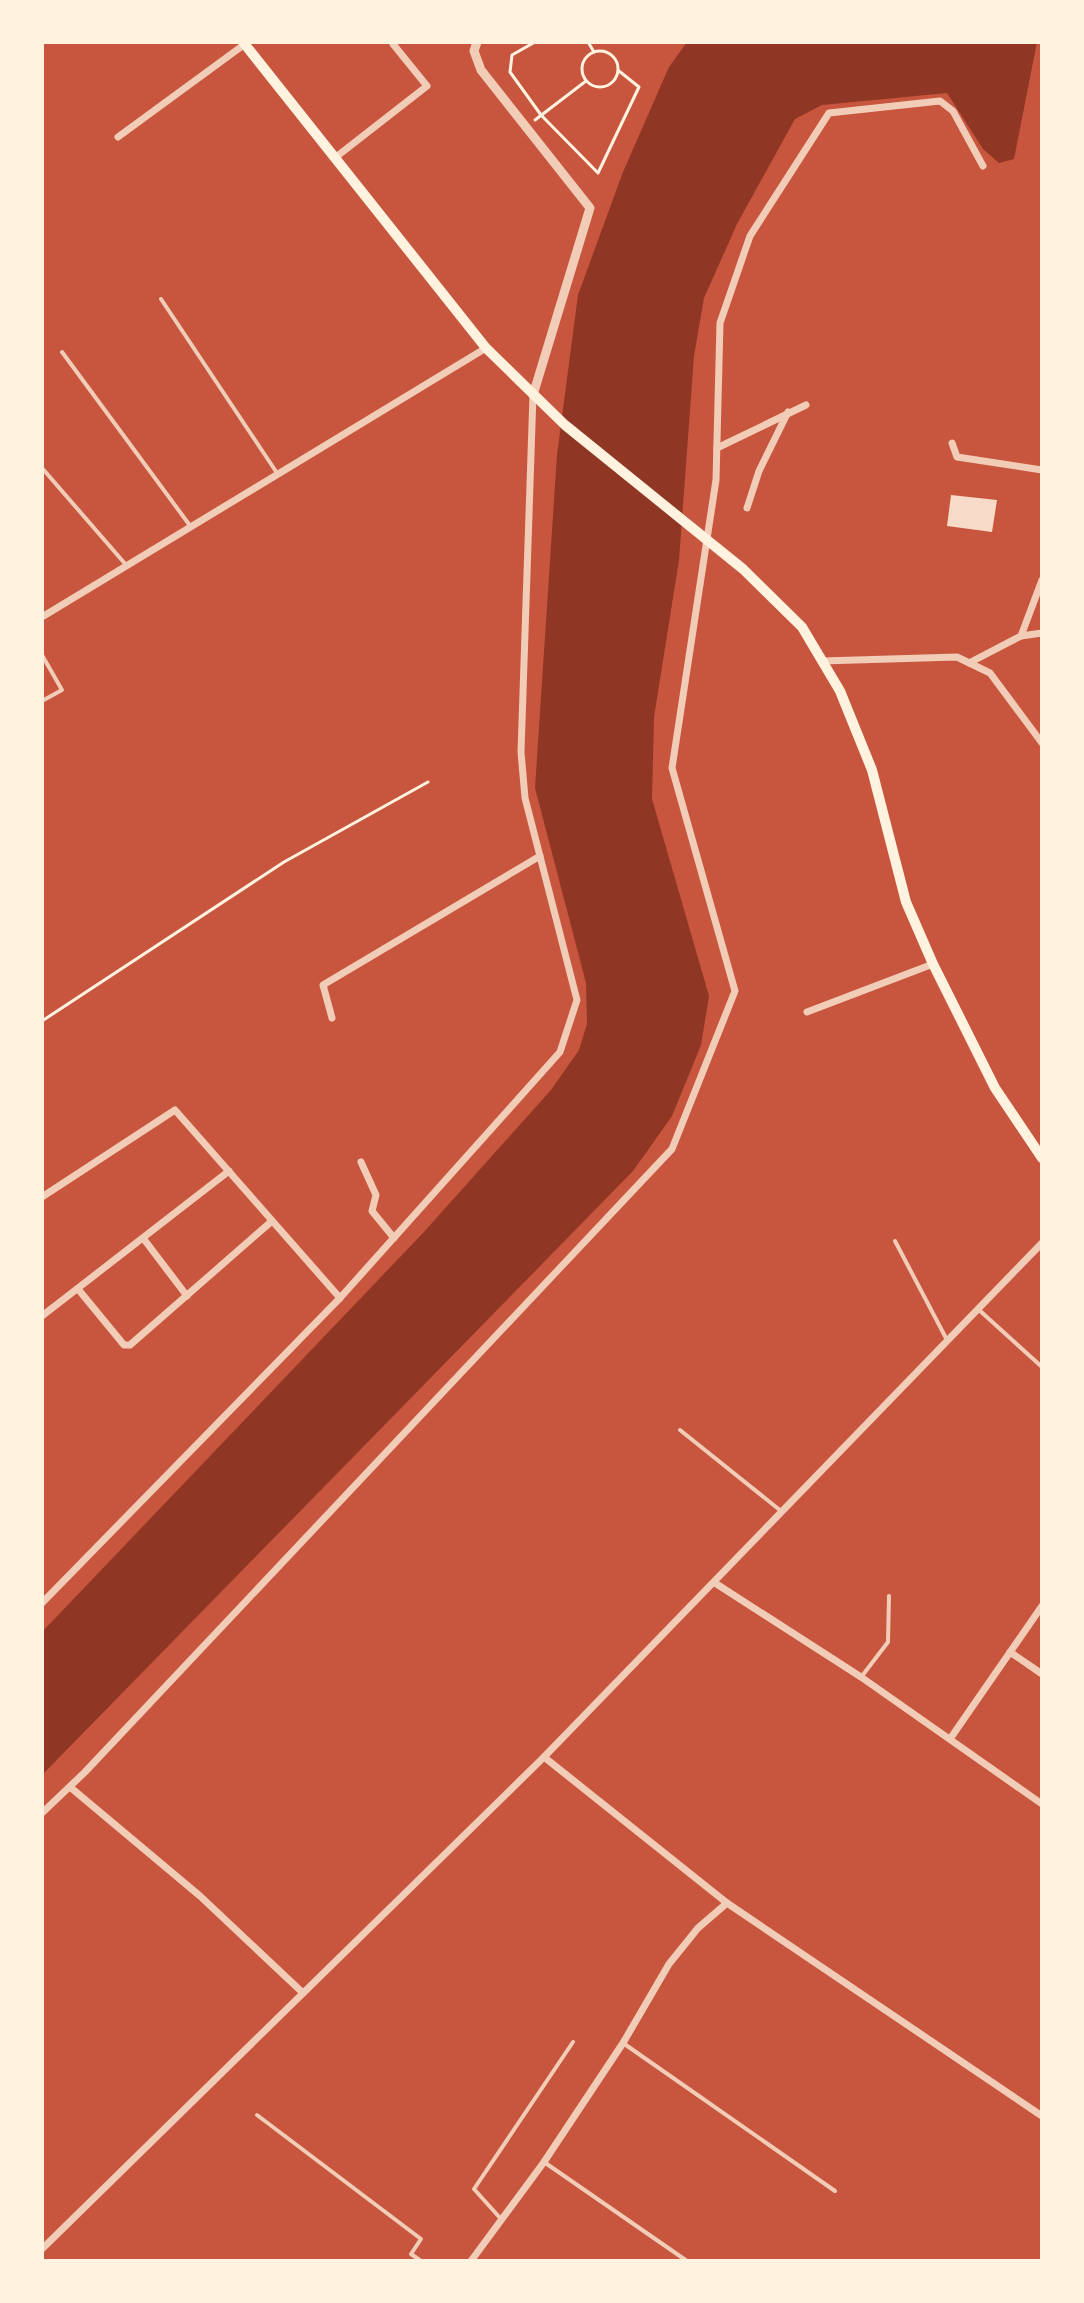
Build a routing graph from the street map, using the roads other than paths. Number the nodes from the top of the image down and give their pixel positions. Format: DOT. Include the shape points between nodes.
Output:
graph roads {
  1 [pos="396,42"];
  2 [pos="477,42"];
  3 [pos="244,43"];
  4 [pos="118,137"];
  5 [pos="336,157"];
  6 [pos="983,166"];
  7 [pos="161,299"];
  8 [pos="486,348"];
  9 [pos="62,352"];
  10 [pos="533,395"];
  11 [pos="806,405"];
  12 [pos="788,412"];
  13 [pos="952,443"];
  14 [pos="717,448"];
  15 [pos="42,468"];
  16 [pos="1042,470"];
  17 [pos="278,475"];
  18 [pos="747,508"];
  19 [pos="191,527"];
  20 [pos="709,540"];
  21 [pos="127,566"];
  22 [pos="1042,580"];
  23 [pos="42,617"];
  24 [pos="1042,633"];
  25 [pos="1021,636"];
  26 [pos="42,655"];
  27 [pos="822,661"];
  28 [pos="969,663"];
  29 [pos="42,701"];
  30 [pos="1042,743"];
  31 [pos="540,856"];
  32 [pos="933,964"];
  33 [pos="807,1012"];
  34 [pos="332,1018"];
  35 [pos="1042,1158"];
  36 [pos="361,1162"];
  37 [pos="229,1171"];
  38 [pos="42,1197"];
  39 [pos="272,1221"];
  40 [pos="143,1238"];
  41 [pos="394,1238"];
  42 [pos="895,1241"];
  43 [pos="1042,1243"];
  44 [pos="78,1289"];
  45 [pos="187,1296"];
  46 [pos="340,1298"];
  47 [pos="978,1309"];
  48 [pos="42,1316"];
  49 [pos="947,1340"];
  50 [pos="1042,1367"];
  51 [pos="680,1430"];
  52 [pos="783,1512"];
  53 [pos="715,1583"];
  54 [pos="889,1596"];
  55 [pos="42,1603"];
  56 [pos="1042,1606"];
  57 [pos="1010,1652"];
  58 [pos="1042,1674"];
  59 [pos="861,1677"];
  60 [pos="950,1739"];
  61 [pos="544,1757"];
  62 [pos="70,1787"];
  63 [pos="1042,1804"];
  64 [pos="42,1813"];
  65 [pos="727,1903"];
  66 [pos="303,1993"];
  67 [pos="573,2042"];
  68 [pos="623,2043"];
  69 [pos="257,2115"];
  70 [pos="1042,2116"];
  71 [pos="544,2162"];
  72 [pos="835,2191"];
  73 [pos="501,2219"];
  74 [pos="42,2249"];
  75 [pos="421,2261"];
  76 [pos="471,2261"];
  77 [pos="687,2261"];
  1 -- 5 [label="street" via="427,86"];
  2 -- 10 [label="street" via="474,51 481,70 590,208"];
  3 -- 4 [label="street"];
  3 -- 5 [label="main road"];
  5 -- 8 [label="main road"];
  6 -- 14 [label="street" via="953,111 940,101 829,113 750,236 720,323"];
  7 -- 17 [label="lane"];
  8 -- 10 [label="main road"];
  8 -- 17 [label="street"];
  9 -- 19 [label="lane"];
  10 -- 20 [label="main road"];
  10 -- 31 [label="street" via="521,752 525,798"];
  11 -- 12 [label="street"];
  12 -- 14 [label="street"];
  12 -- 18 [label="street"];
  13 -- 16 [label="street" via="957,457"];
  14 -- 20 [label="street"];
  15 -- 21 [label="lane"];
  17 -- 19 [label="street"];
  19 -- 21 [label="street"];
  20 -- 27 [label="main road" via="802,627"];
  20 -- 62 [label="street" via="672,768 735,991 672,1149"];
  21 -- 23 [label="street"];
  22 -- 25 [label="street"];
  24 -- 25 [label="street"];
  25 -- 28 [label="street"];
  26 -- 29 [label="lane" via="62,690"];
  27 -- 28 [label="street" via="957,657"];
  27 -- 32 [label="main road" via="872,770 906,902"];
  28 -- 30 [label="street" via="990,673"];
  31 -- 34 [label="street" via="323,985"];
  31 -- 41 [label="street" via="577,1000 560,1052"];
  32 -- 33 [label="street"];
  32 -- 35 [label="main road" via="995,1088"];
  36 -- 41 [label="street" via="376,1195 372,1211"];
  37 -- 38 [label="street" via="175,1110"];
  37 -- 39 [label="street"];
  37 -- 40 [label="street"];
  39 -- 45 [label="street"];
  39 -- 46 [label="street"];
  40 -- 44 [label="street"];
  40 -- 45 [label="street"];
  41 -- 46 [label="street"];
  42 -- 49 [label="lane"];
  43 -- 47 [label="street"];
  44 -- 45 [label="street" via="124,1345"];
  44 -- 48 [label="street"];
  46 -- 55 [label="street"];
  47 -- 49 [label="street"];
  47 -- 50 [label="lane"];
  49 -- 52 [label="street"];
  51 -- 52 [label="lane"];
  52 -- 53 [label="street"];
  53 -- 59 [label="street"];
  53 -- 61 [label="street"];
  54 -- 59 [label="lane" via="888,1642"];
  56 -- 57 [label="street"];
  57 -- 58 [label="street"];
  57 -- 60 [label="street"];
  59 -- 60 [label="street"];
  60 -- 63 [label="street"];
  61 -- 65 [label="street"];
  61 -- 66 [label="street"];
  62 -- 64 [label="street"];
  62 -- 66 [label="street" via="200,1896"];
  65 -- 68 [label="street" via="688,1938 649,1992"];
  65 -- 70 [label="street"];
  66 -- 74 [label="street"];
  67 -- 73 [label="lane" via="474,2189"];
  68 -- 71 [label="street"];
  68 -- 72 [label="lane"];
  69 -- 75 [label="lane" via="421,2239 411,2254"];
  71 -- 73 [label="street"];
  71 -- 77 [label="lane"];
  73 -- 76 [label="street"];
}
